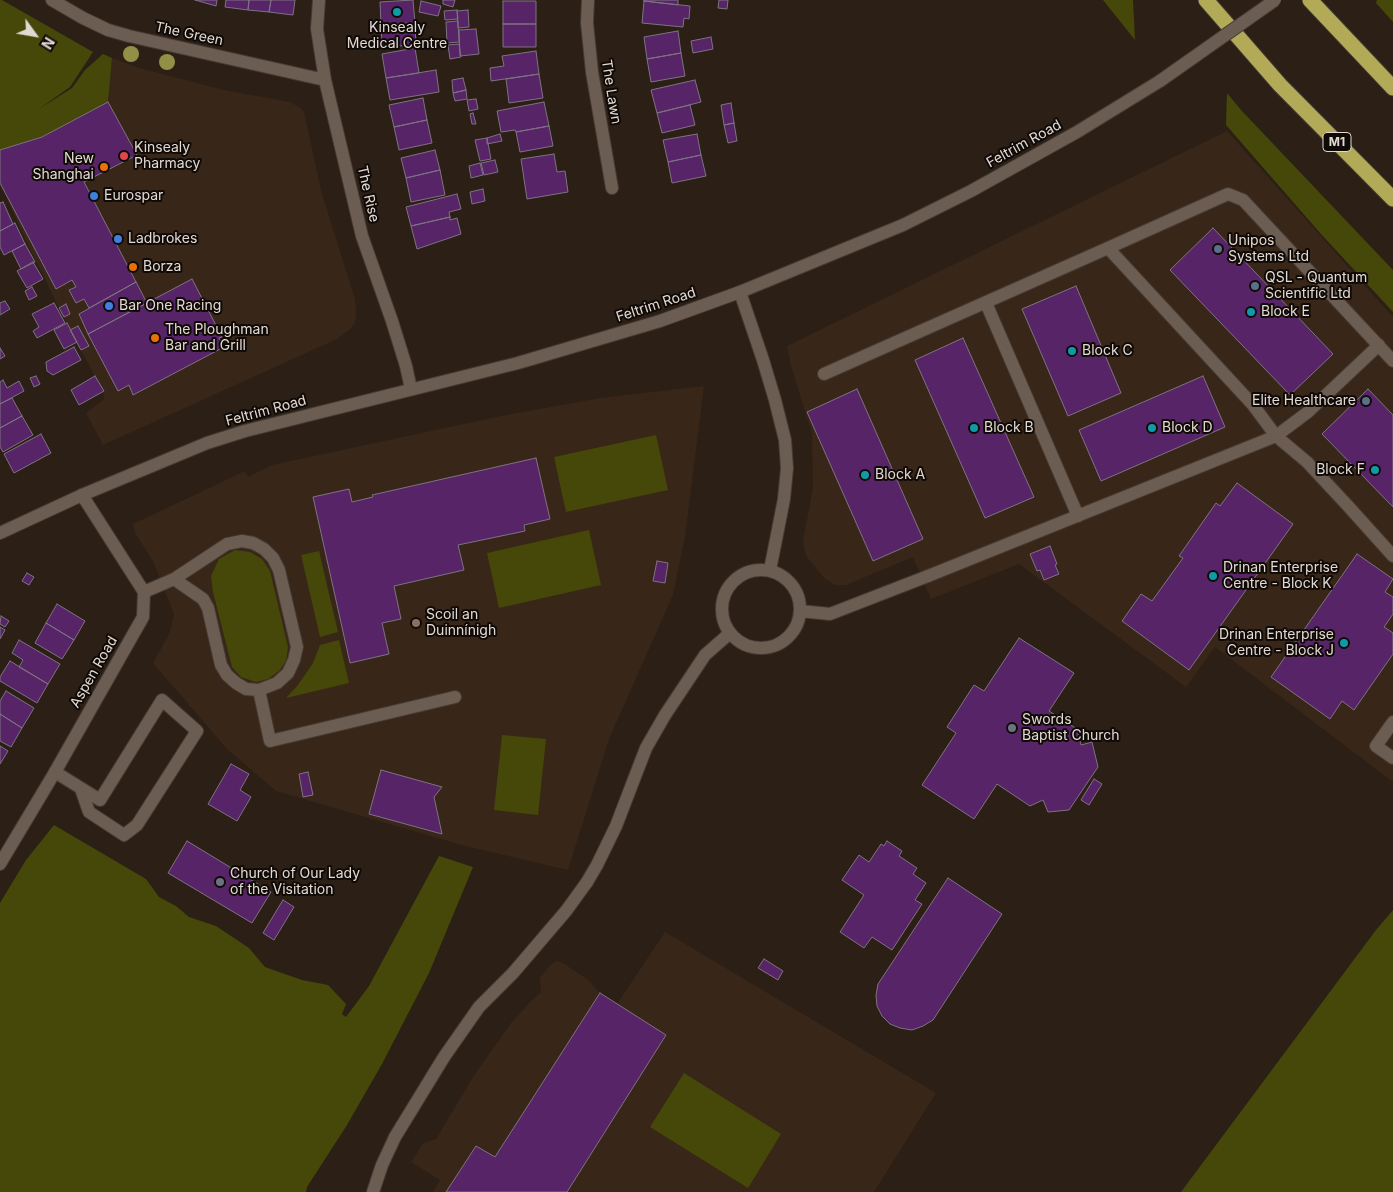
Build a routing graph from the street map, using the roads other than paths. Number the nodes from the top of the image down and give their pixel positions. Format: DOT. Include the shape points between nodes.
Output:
graph roads {
  1 [pos="52,0"];
  2 [pos="319,0"];
  3 [pos="588,0"];
  4 [pos="1206,0"];
  5 [pos="1275,0"];
  6 [pos="1310,0"];
  7 [pos="326,80"];
  8 [pos="1393,88"];
  9 [pos="612,188"];
  10 [pos="1393,199"];
  11 [pos="1108,248"];
  12 [pos="740,292"];
  13 [pos="986,303"];
  14 [pos="1379,345"];
  15 [pos="1393,361"];
  16 [pos="824,374"];
  17 [pos="411,389"];
  18 [pos="1276,436"];
  19 [pos="82,495"];
  20 [pos="1078,516"];
  21 [pos="0,533"];
  22 [pos="1393,556"];
  23 [pos="770,570"];
  24 [pos="174,579"];
  25 [pos="144,592"];
  26 [pos="800,610"];
  27 [pos="730,633"];
  28 [pos="259,690"];
  29 [pos="455,697"];
  30 [pos="1393,722"];
  31 [pos="1393,758"];
  32 [pos="55,772"];
  33 [pos="81,789"];
  34 [pos="0,864"];
  35 [pos="373,1192"];
  1 -- 7 [label="street, The Green" via="108,30"];
  2 -- 7 [label="street, The Rise" via="317,29"];
  3 -- 9 [label="street, The Lawn" via="592,72"];
  4 -- 10 [label="highway, M1" via="1280,85"];
  5 -- 12 [label="street, Feltrim Road, bridge" via="1160,81 971,191 903,225"];
  6 -- 8 [label="highway"];
  7 -- 17 [label="street, The Rise" via="362,236"];
  11 -- 13 [label="street"];
  11 -- 14 [label="street" via="1228,194 1243,200"];
  11 -- 18 [label="street" via="1253,405"];
  12 -- 17 [label="street, Feltrim Road" via="660,321 546,355"];
  12 -- 23 [label="street" via="775,400 784,440 787,468 784,499"];
  13 -- 16 [label="street"];
  13 -- 20 [label="street"];
  14 -- 15 [label="street"];
  14 -- 18 [label="street" via="1308,412"];
  17 -- 19 [label="street, Feltrim Road" via="207,443"];
  18 -- 20 [label="street"];
  18 -- 22 [label="street" via="1307,462"];
  19 -- 21 [label="street, Feltrim Road"];
  19 -- 25 [label="street"];
  20 -- 26 [label="street" via="830,614"];
  23 -- 26 [label="street" via="792,585"];
  23 -- 27 [label="street" via="746,572 728,588 722,611"];
  24 -- 25 [label="street"];
  24 -- 28 [label="street" via="199,595 206,604 221,665 227,675 246,689"];
  24 -- 28 [label="street" via="227,544 242,540 264,549 273,558 279,570 297,647 288,673 277,683"];
  25 -- 32 [label="street, Aspen Road" via="144,617"];
  26 -- 27 [label="street" via="798,622 791,633 770,647 748,646"];
  27 -- 35 [label="street" via="705,655 646,748 616,826 587,882 566,911 479,1007 449,1050 395,1138"];
  28 -- 29 [label="street" via="270,741"];
  30 -- 31 [label="street" via="1376,746"];
  32 -- 33 [label="street"];
  32 -- 34 [label="street, Aspen Road"];
  33 -- 33 [label="street" via="100,800 162,700 197,731 137,825 124,835 89,812"];
}
